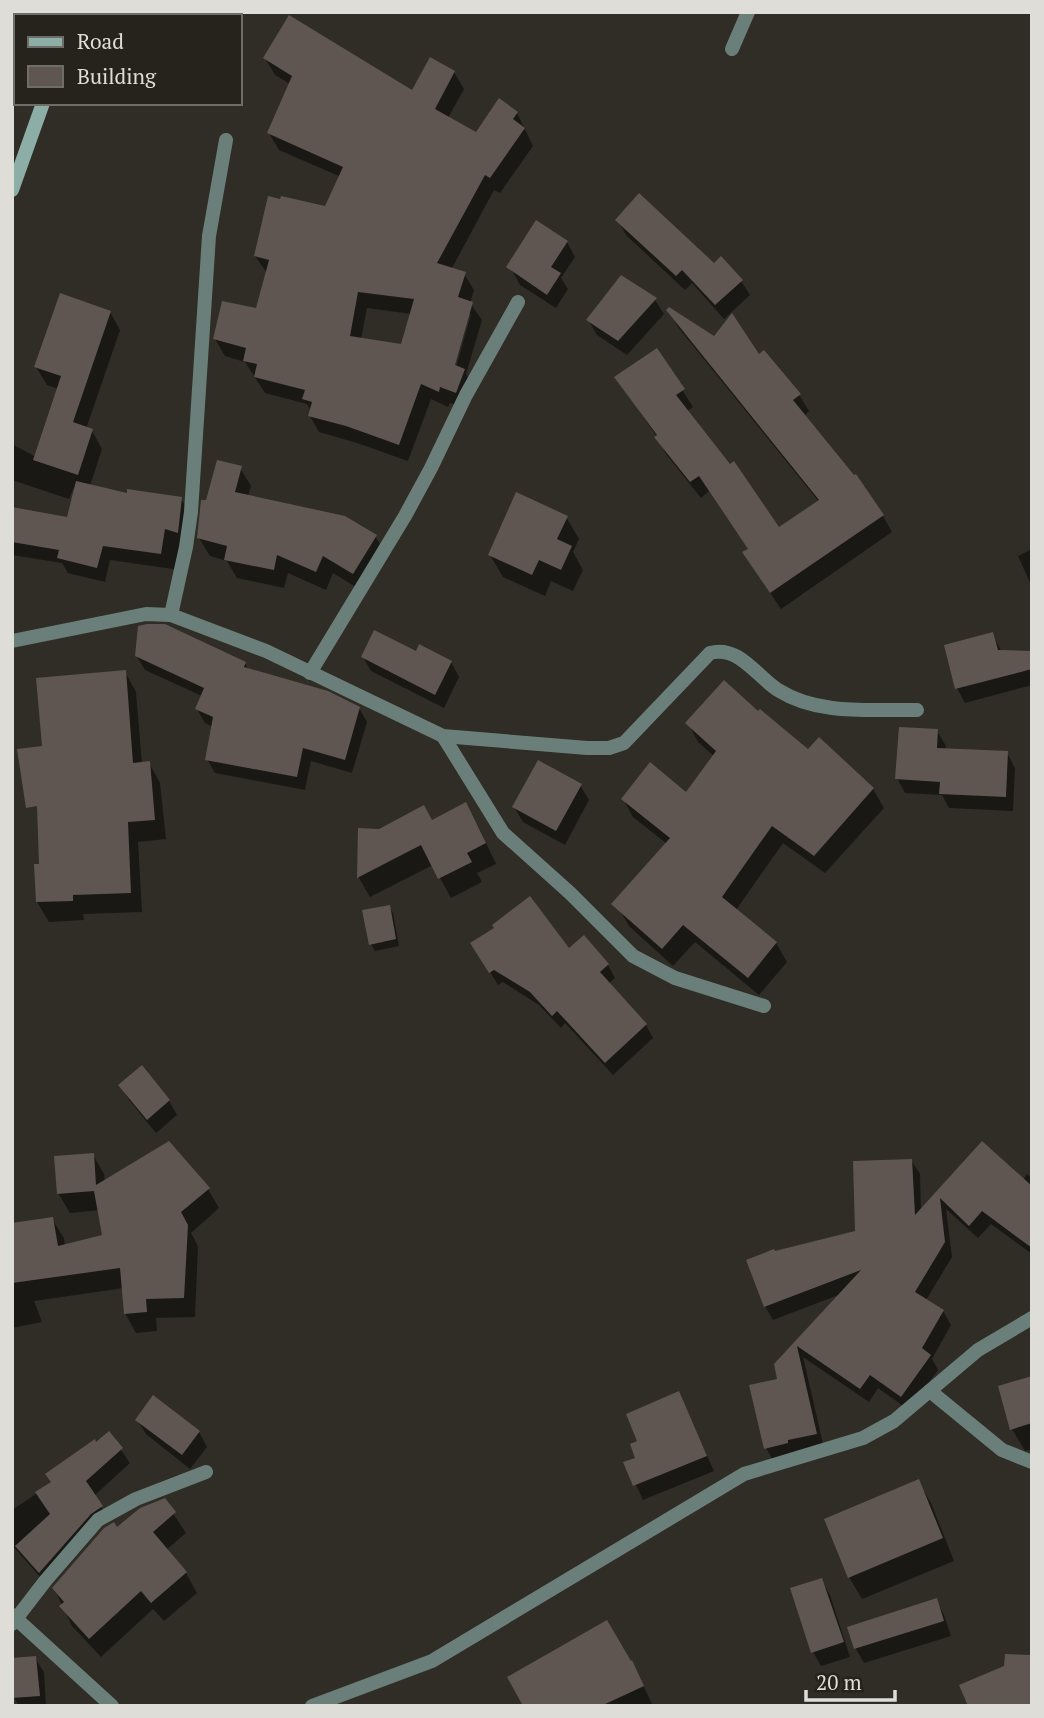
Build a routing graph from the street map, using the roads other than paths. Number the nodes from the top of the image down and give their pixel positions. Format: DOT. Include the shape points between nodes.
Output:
graph roads {
  1 [pos="748,12"];
  2 [pos="732,49"];
  3 [pos="42,105"];
  4 [pos="226,140"];
  5 [pos="12,190"];
  6 [pos="518,302"];
  7 [pos="172,615"];
  8 [pos="12,641"];
  9 [pos="310,673"];
  10 [pos="917,709"];
  11 [pos="443,736"];
  12 [pos="764,1006"];
  13 [pos="1032,1318"];
  14 [pos="930,1391"];
  15 [pos="1032,1462"];
  16 [pos="206,1472"];
  17 [pos="13,1619"];
  18 [pos="112,1706"];
  19 [pos="312,1706"];
  1 -- 2 [label="street"];
  3 -- 5 [label="street"];
  4 -- 7 [label="street" via="209,236 191,512"];
  6 -- 9 [label="street" via="405,516"];
  7 -- 8 [label="street" via="146,614"];
  7 -- 9 [label="street"];
  9 -- 11 [label="street"];
  10 -- 11 [label="street" via="838,709 801,702 777,690 733,653 722,650 710,653 624,743 609,748"];
  11 -- 12 [label="street" via="503,833 633,956 675,978"];
  13 -- 14 [label="street" via="978,1350"];
  14 -- 15 [label="street" via="1002,1450"];
  14 -- 19 [label="street" via="894,1421 863,1438 744,1474 432,1661"];
  16 -- 17 [label="street" via="136,1499 98,1520"];
  17 -- 18 [label="street"];
}
